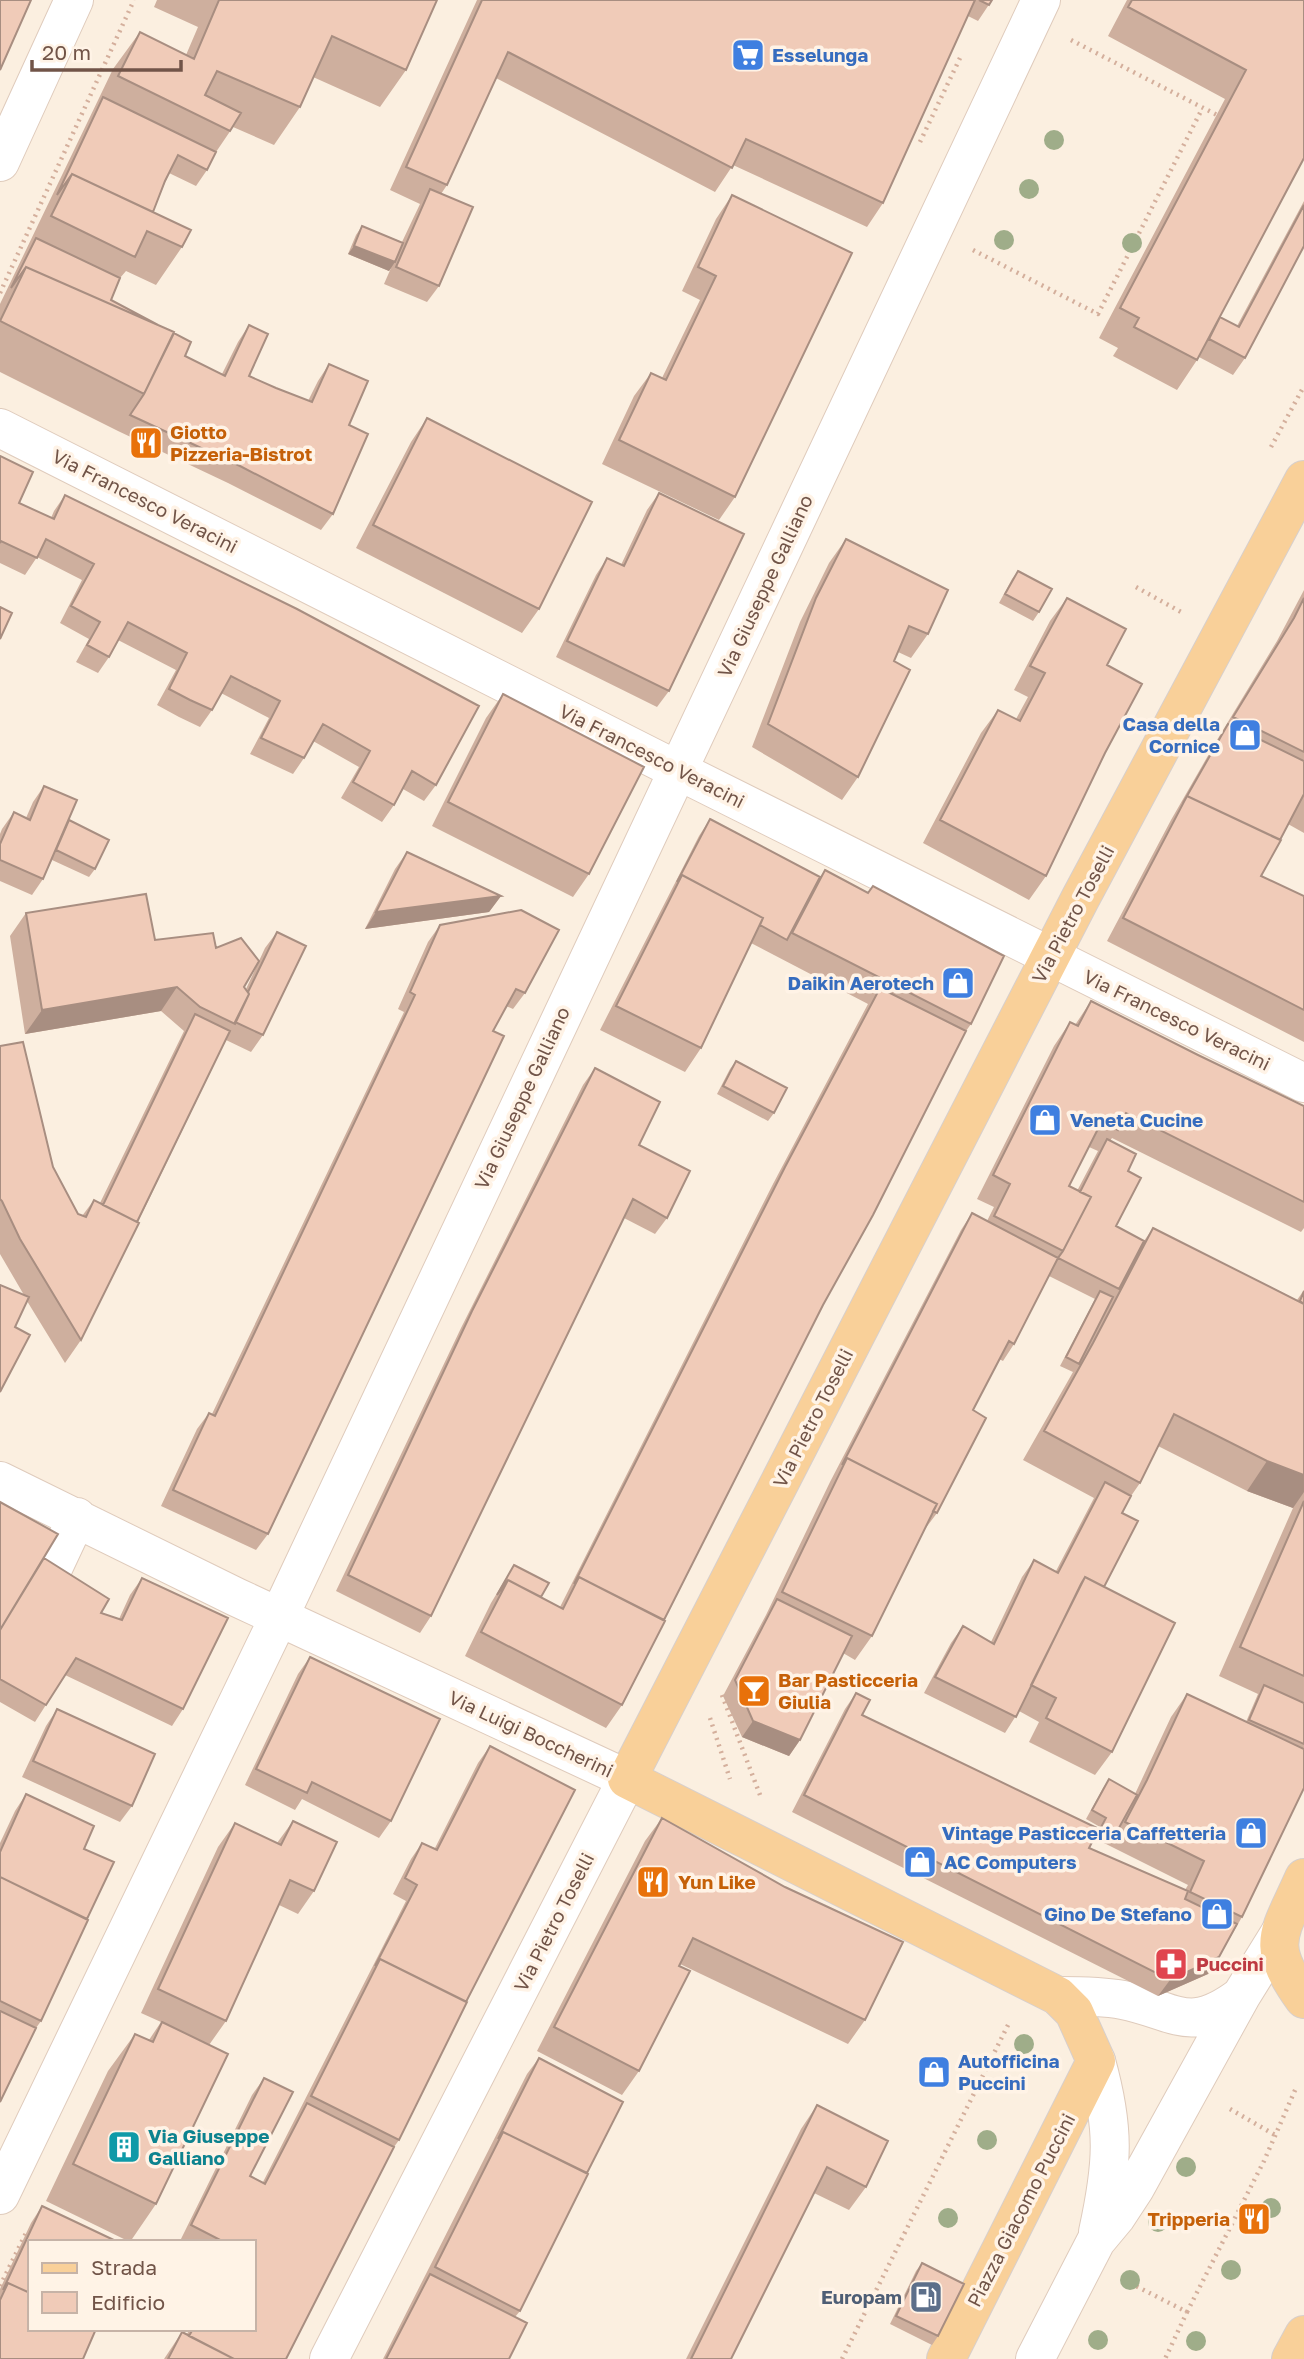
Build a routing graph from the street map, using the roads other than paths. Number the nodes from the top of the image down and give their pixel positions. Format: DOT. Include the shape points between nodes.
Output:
graph roads {
  1 [pos="74,0"];
  2 [pos="1041,0"];
  3 [pos="0,162"];
  4 [pos="0,428"];
  5 [pos="1304,480"];
  6 [pos="677,771"];
  7 [pos="1051,957"];
  8 [pos="1304,1083"];
  9 [pos="0,1481"];
  10 [pos="77,1517"];
  11 [pos="46,1583"];
  12 [pos="279,1617"];
  13 [pos="627,1779"];
  14 [pos="1304,1878"];
  15 [pos="1280,1933"];
  16 [pos="1058,1996"];
  17 [pos="1241,1997"];
  18 [pos="1304,1999"];
  19 [pos="1096,2060"];
  20 [pos="0,2195"];
  21 [pos="1096,2241"];
  22 [pos="1304,2335"];
  23 [pos="329,2359"];
  24 [pos="946,2359"];
  25 [pos="1035,2359"];
  26 [pos="1291,2359"];
  1 -- 3 [label="street"];
  2 -- 6 [label="street, Via Giuseppe Galliano"];
  4 -- 6 [label="street, Via Francesco Veracini"];
  5 -- 7 [label="main road, Via Pietro Toselli"];
  6 -- 7 [label="street, Via Francesco Veracini"];
  6 -- 12 [label="street, Via Giuseppe Galliano"];
  7 -- 8 [label="street, Via Francesco Veracini"];
  7 -- 13 [label="main road, Via Pietro Toselli"];
  9 -- 10 [label="street, Via Luigi Boccherini"];
  10 -- 11 [label="street"];
  10 -- 12 [label="street, Via Luigi Boccherini"];
  12 -- 13 [label="street, Via Luigi Boccherini"];
  12 -- 20 [label="street, Via Giuseppe Galliano"];
  13 -- 16 [label="main road, Via Luigi Boccherini"];
  13 -- 23 [label="street, Via Pietro Toselli"];
  14 -- 15 [label="main road"];
  15 -- 17 [label="street"];
  15 -- 18 [label="main road" via="1282,1964"];
  16 -- 17 [label="street" via="1124,2000 1195,2019"];
  16 -- 19 [label="main road" via="1074,2012"];
  17 -- 21 [label="street" via="1135,2188"];
  19 -- 21 [label="street" via="1111,2141"];
  19 -- 24 [label="main road, Piazza Giacomo Puccini"];
  21 -- 25 [label="street"];
  22 -- 26 [label="main road"];
}
